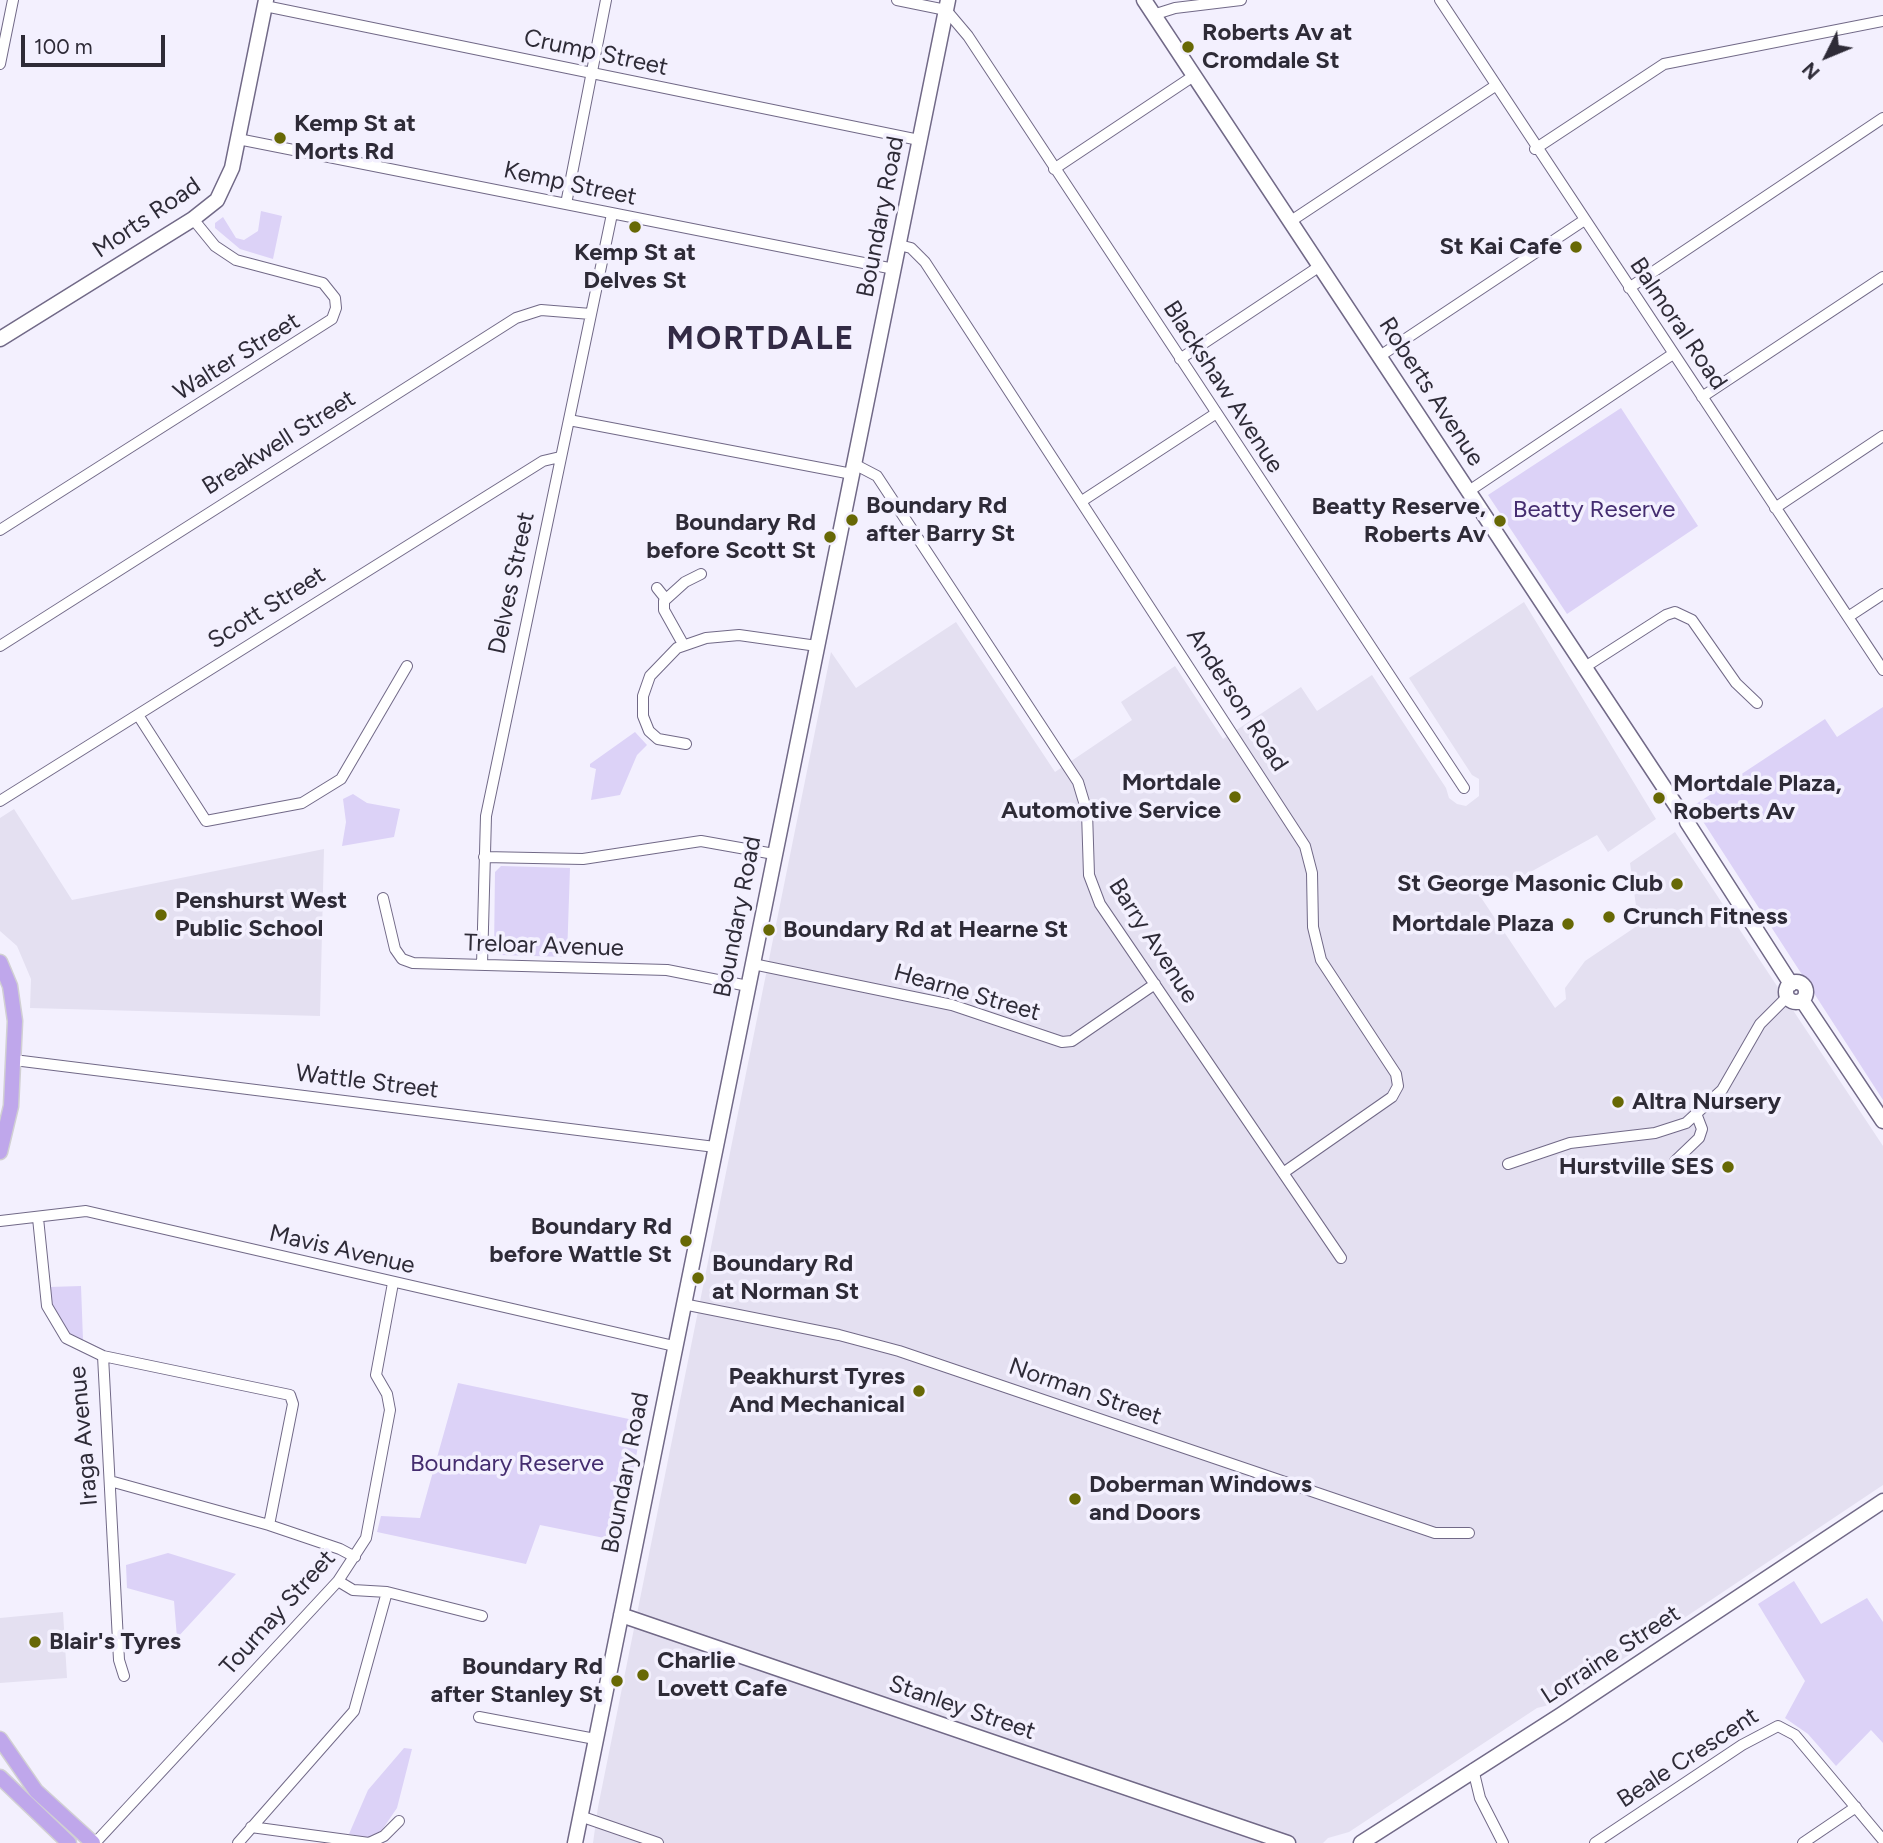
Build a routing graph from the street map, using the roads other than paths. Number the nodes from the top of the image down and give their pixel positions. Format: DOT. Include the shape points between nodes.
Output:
graph roads {
  1 [pos="13,0"];
  2 [pos="606,0"];
  3 [pos="897,0"];
  4 [pos="1144,0"];
  5 [pos="1241,0"];
  6 [pos="1440,0"];
  7 [pos="265,3"];
  8 [pos="947,5"];
  9 [pos="1156,14"];
  10 [pos="1883,21"];
  11 [pos="0,64"];
  12 [pos="591,74"];
  13 [pos="1195,75"];
  14 [pos="1495,86"];
  15 [pos="1883,118"];
  16 [pos="238,139"];
  17 [pos="919,139"];
  18 [pos="1535,149"];
  19 [pos="1055,169"];
  20 [pos="566,204"];
  21 [pos="612,214"];
  22 [pos="193,219"];
  23 [pos="1583,220"];
  24 [pos="1292,221"];
  25 [pos="899,246"];
  26 [pos="1320,267"];
  27 [pos="894,270"];
  28 [pos="1883,277"];
  29 [pos="1629,288"];
  30 [pos="591,314"];
  31 [pos="0,340"];
  32 [pos="1673,354"];
  33 [pos="1380,356"];
  34 [pos="1180,359"];
  35 [pos="1702,397"];
  36 [pos="1215,414"];
  37 [pos="569,420"];
  38 [pos="1883,436"];
  39 [pos="559,457"];
  40 [pos="853,469"];
  41 [pos="1469,491"];
  42 [pos="1082,501"];
  43 [pos="1775,508"];
  44 [pos="0,530"];
  45 [pos="701,574"];
  46 [pos="657,587"];
  47 [pos="1883,594"];
  48 [pos="665,598"];
  49 [pos="1848,617"];
  50 [pos="683,644"];
  51 [pos="0,646"];
  52 [pos="817,646"];
  53 [pos="407,666"];
  54 [pos="1585,667"];
  55 [pos="1883,670"];
  56 [pos="1757,703"];
  57 [pos="138,715"];
  58 [pos="686,744"];
  59 [pos="1464,788"];
  60 [pos="1,799"];
  61 [pos="774,854"];
  62 [pos="484,857"];
  63 [pos="383,898"];
  64 [pos="0,962"];
  65 [pos="752,964"];
  66 [pos="482,965"];
  67 [pos="1155,984"];
  68 [pos="748,986"];
  69 [pos="1793,994"];
  70 [pos="14,1059"];
  71 [pos="1697,1116"];
  72 [pos="1883,1121"];
  73 [pos="715,1147"];
  74 [pos="0,1152"];
  75 [pos="1675,1161"];
  76 [pos="1508,1164"];
  77 [pos="1283,1173"];
  78 [pos="38,1218"];
  79 [pos="0,1220"];
  80 [pos="1342,1258"];
  81 [pos="393,1283"];
  82 [pos="683,1304"];
  83 [pos="674,1346"];
  84 [pos="103,1356"];
  85 [pos="110,1481"];
  86 [pos="1883,1501"];
  87 [pos="269,1525"];
  88 [pos="1469,1532"];
  89 [pos="355,1557"];
  90 [pos="338,1581"];
  91 [pos="387,1592"];
  92 [pos="621,1615"];
  93 [pos="482,1616"];
  94 [pos="124,1675"];
  95 [pos="479,1717"];
  96 [pos="595,1739"];
  97 [pos="0,1740"];
  98 [pos="1473,1769"];
  99 [pos="0,1777"];
  100 [pos="1856,1807"];
  101 [pos="580,1816"];
  102 [pos="399,1821"];
  103 [pos="251,1827"];
  104 [pos="1377,1838"];
  105 [pos="1883,1840"];
  106 [pos="69,1843"];
  107 [pos="94,1843"];
  108 [pos="238,1843"];
  109 [pos="575,1843"];
  110 [pos="658,1843"];
  111 [pos="1288,1843"];
  112 [pos="1361,1843"];
  113 [pos="1503,1843"];
  114 [pos="1595,1843"];
  115 [pos="1803,1843"];
  1 -- 11 [label="street"];
  2 -- 12 [label="street"];
  3 -- 8 [label="street"];
  4 -- 9 [label="street, Roberts Avenue"];
  5 -- 9 [label="street"];
  6 -- 14 [label="street, Balmoral Road"];
  7 -- 12 [label="street, Crump Street"];
  7 -- 16 [label="street, Morts Road"];
  8 -- 17 [label="street, Boundary Road"];
  8 -- 19 [label="street, Blackshaw Avenue"];
  9 -- 13 [label="street, Roberts Avenue"];
  10 -- 18 [label="street" via="1664,64"];
  12 -- 17 [label="street, Crump Street"];
  12 -- 20 [label="street"];
  13 -- 19 [label="street"];
  13 -- 24 [label="street, Roberts Avenue"];
  14 -- 18 [label="street, Balmoral Road"];
  14 -- 24 [label="street"];
  15 -- 29 [label="street"];
  16 -- 20 [label="street, Kemp Street"];
  16 -- 22 [label="street, Morts Road" via="225,188 214,204"];
  17 -- 25 [label="street, Boundary Road"];
  18 -- 23 [label="street, Balmoral Road"];
  19 -- 34 [label="street, Blackshaw Avenue"];
  20 -- 21 [label="street, Kemp Street"];
  21 -- 27 [label="street, Kemp Street"];
  21 -- 30 [label="street, Delves Street"];
  22 -- 31 [label="street, Morts Road"];
  22 -- 44 [label="street, Walter Street" via="215,246 236,260 315,279 329,287 336,302 332,319"];
  23 -- 29 [label="street, Balmoral Road"];
  23 -- 33 [label="street"];
  24 -- 26 [label="street, Roberts Avenue"];
  25 -- 27 [label="street, Boundary Road"];
  25 -- 42 [label="street, Anderson Road" via="911,248 925,262"];
  26 -- 33 [label="street, Roberts Avenue"];
  26 -- 34 [label="street"];
  27 -- 40 [label="street, Boundary Road"];
  28 -- 35 [label="street"];
  29 -- 32 [label="street, Balmoral Road"];
  30 -- 37 [label="street, Delves Street"];
  30 -- 51 [label="street, Breakwell Street" via="541,310 516,318"];
  32 -- 35 [label="street, Balmoral Road"];
  32 -- 41 [label="street"];
  33 -- 41 [label="street, Roberts Avenue"];
  34 -- 36 [label="street, Blackshaw Avenue"];
  35 -- 43 [label="street, Balmoral Road"];
  36 -- 42 [label="street"];
  36 -- 59 [label="street, Blackshaw Avenue"];
  37 -- 39 [label="street, Delves Street"];
  37 -- 40 [label="street"];
  38 -- 43 [label="street"];
  39 -- 57 [label="street, Scott Street" via="543,461"];
  39 -- 62 [label="street, Delves Street" via="485,816"];
  40 -- 52 [label="street, Boundary Road"];
  40 -- 67 [label="street, Barry Avenue" via="877,476 1078,782 1087,811 1091,885"];
  41 -- 54 [label="street, Roberts Avenue"];
  42 -- 77 [label="street, Anderson Road" via="1302,838 1311,864 1312,915 1321,961 1398,1078 1392,1097"];
  43 -- 49 [label="street, Balmoral Road"];
  45 -- 48 [label="street"];
  46 -- 48 [label="street"];
  47 -- 49 [label="street"];
  48 -- 50 [label="street" via="664,610"];
  49 -- 55 [label="street, Balmoral Road"];
  50 -- 52 [label="street" via="739,635"];
  50 -- 58 [label="street" via="650,676 643,716 658,739"];
  52 -- 61 [label="street, Boundary Road"];
  53 -- 57 [label="street" via="341,779 302,803 206,821"];
  54 -- 56 [label="street" via="1675,612 1692,620 1736,683"];
  54 -- 69 [label="street, Roberts Avenue"];
  57 -- 60 [label="street, Scott Street"];
  61 -- 62 [label="street" via="701,841 583,859"];
  61 -- 65 [label="street, Boundary Road"];
  62 -- 66 [label="street, Delves Street"];
  63 -- 66 [label="street, Treloar Avenue" via="395,949 402,959"];
  64 -- 70 [label="main road" via="12,997"];
  65 -- 67 [label="street, Hearne Street" via="952,1005 1062,1042 1072,1041"];
  65 -- 68 [label="street, Boundary Road"];
  66 -- 68 [label="street, Treloar Avenue" via="667,970"];
  67 -- 77 [label="street, Barry Avenue"];
  68 -- 73 [label="street, Boundary Road"];
  69 -- 71 [label="street" via="1760,1024 1722,1090"];
  69 -- 72 [label="street, Roberts Avenue"];
  70 -- 73 [label="street, Wattle Street"];
  70 -- 74 [label="main road"];
  71 -- 75 [label="street" via="1702,1129 1699,1138"];
  71 -- 76 [label="street" via="1665,1132 1570,1143"];
  73 -- 82 [label="street, Boundary Road"];
  77 -- 80 [label="street, Barry Avenue"];
  78 -- 79 [label="street, Mavis Avenue"];
  78 -- 81 [label="street, Mavis Avenue" via="86,1211"];
  78 -- 84 [label="street, Iraga Avenue" via="47,1306 66,1338"];
  81 -- 83 [label="street, Mavis Avenue"];
  81 -- 89 [label="street, Tournay Street" via="376,1375 390,1410 366,1538"];
  82 -- 83 [label="street, Boundary Road"];
  82 -- 88 [label="street, Norman Street" via="899,1351 1435,1533"];
  83 -- 92 [label="street, Boundary Road"];
  84 -- 85 [label="street, Iraga Avenue"];
  84 -- 87 [label="street" via="290,1395 293,1404"];
  85 -- 87 [label="street"];
  85 -- 94 [label="street, Iraga Avenue" via="119,1660"];
  86 -- 98 [label="street, Lorraine Street"];
  87 -- 89 [label="street"];
  89 -- 90 [label="street, Tournay Street"];
  90 -- 91 [label="street" via="353,1590"];
  90 -- 107 [label="street, Tournay Street"];
  91 -- 93 [label="street"];
  91 -- 103 [label="street" via="354,1711"];
  92 -- 96 [label="street, Boundary Road"];
  92 -- 111 [label="street, Stanley Street"];
  95 -- 96 [label="street"];
  96 -- 101 [label="street, Boundary Road"];
  97 -- 107 [label="main road" via="36,1791"];
  98 -- 104 [label="street, Lorraine Street"];
  98 -- 113 [label="street"];
  99 -- 106 [label="main road"];
  100 -- 105 [label="street, Beale Crescent"];
  100 -- 114 [label="street, Beale Crescent" via="1795,1735 1778,1726"];
  100 -- 115 [label="street"];
  101 -- 109 [label="street, Boundary Road"];
  101 -- 110 [label="street"];
  102 -- 103 [label="street" via="369,1843"];
  103 -- 108 [label="street"];
  104 -- 112 [label="street, Lorraine Street"];
}
